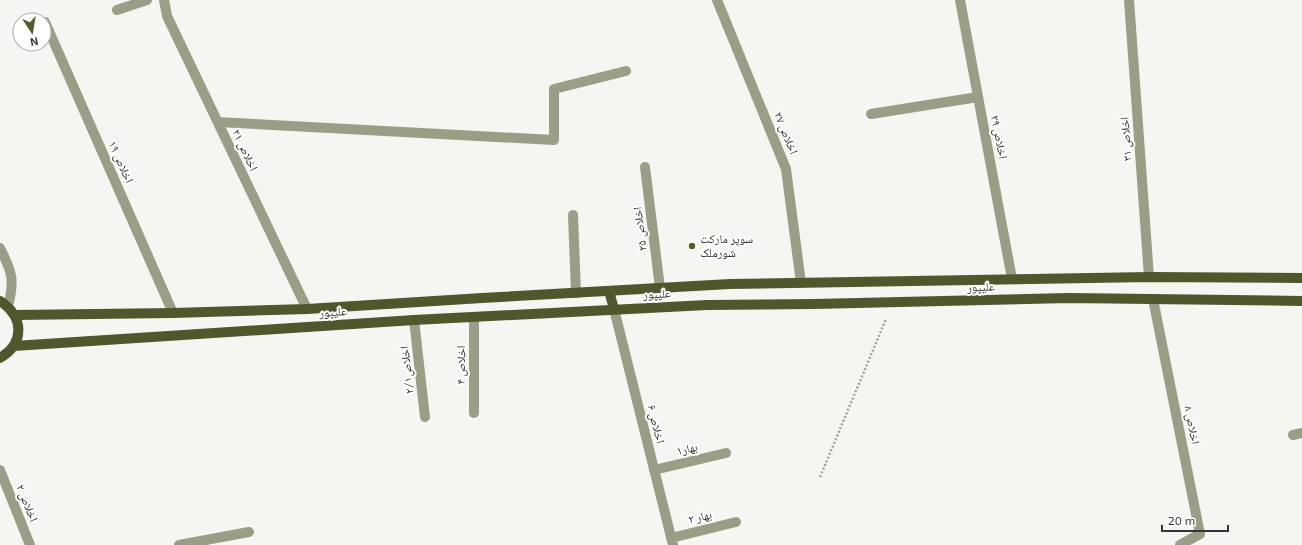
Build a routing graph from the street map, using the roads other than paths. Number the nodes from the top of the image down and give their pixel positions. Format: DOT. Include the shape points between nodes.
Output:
graph roads {
  1 [pos="147,0"];
  2 [pos="164,0"];
  3 [pos="717,0"];
  4 [pos="960,0"];
  5 [pos="1129,0"];
  6 [pos="117,10"];
  7 [pos="52,38"];
  8 [pos="626,71"];
  9 [pos="978,97"];
  10 [pos="871,114"];
  11 [pos="218,122"];
  12 [pos="645,167"];
  13 [pos="573,215"];
  14 [pos="0,248"];
  15 [pos="1149,276"];
  16 [pos="1302,278"];
  17 [pos="1012,279"];
  18 [pos="801,283"];
  19 [pos="660,288"];
  20 [pos="609,291"];
  21 [pos="576,293"];
  22 [pos="1153,299"];
  23 [pos="1302,301"];
  24 [pos="8,307"];
  25 [pos="307,309"];
  26 [pos="614,309"];
  27 [pos="173,313"];
  28 [pos="474,317"];
  29 [pos="414,320"];
  30 [pos="14,346"];
  31 [pos="0,358"];
  32 [pos="474,413"];
  33 [pos="425,417"];
  34 [pos="726,454"];
  35 [pos="0,470"];
  36 [pos="654,470"];
  37 [pos="736,522"];
  38 [pos="249,532"];
  39 [pos="672,542"];
  40 [pos="30,545"];
  41 [pos="178,545"];
  42 [pos="1180,545"];
  1 -- 6 [label="street"];
  2 -- 11 [label="street, اخلاص ۲۱" via="167,16"];
  3 -- 18 [label="street, اخلاص ۲۷" via="786,169"];
  4 -- 9 [label="street, اخلاص ۲۹"];
  5 -- 15 [label="street, اخلاص ۳۱"];
  7 -- 27 [label="street, اخلاص ۱۹"];
  8 -- 11 [label="street" via="554,90 554,140"];
  9 -- 10 [label="street"];
  9 -- 17 [label="street, اخلاص ۲۹"];
  11 -- 25 [label="street, اخلاص ۲۱"];
  12 -- 19 [label="street, اخلاص ۲۵"];
  13 -- 21 [label="street"];
  14 -- 24 [label="street" via="12,276 12,293"];
  15 -- 16 [label="main road, علیپور"];
  15 -- 17 [label="main road, علیپور"];
  17 -- 18 [label="main road, علیپور"];
  18 -- 19 [label="main road, علیپور"];
  19 -- 20 [label="main road, علیپور"];
  20 -- 21 [label="main road, علیپور"];
  20 -- 26 [label="main road"];
  21 -- 25 [label="main road, علیپور"];
  22 -- 23 [label="main road, علیپور"];
  22 -- 26 [label="main road, علیپور" via="1070,298"];
  22 -- 42 [label="street, اخلاص ۸" via="1200,534"];
  24 -- 27 [label="main road, علیپور"];
  24 -- 30 [label="main road" via="18,325 18,336"];
  25 -- 27 [label="main road, علیپور"];
  26 -- 28 [label="main road, علیپور"];
  26 -- 36 [label="street, اخلاص ۶"];
  28 -- 29 [label="main road, علیپور"];
  28 -- 32 [label="street, اخلاص ۴"];
  29 -- 30 [label="main road, علیپور"];
  29 -- 33 [label="street, اخلاص۲/۱"];
  30 -- 31 [label="main road"];
  34 -- 36 [label="street, بهار۱"];
  35 -- 40 [label="street, اخلاص ۲"];
  36 -- 39 [label="street, اخلاص ۶"];
  37 -- 39 [label="street, بهار ۲"];
  38 -- 41 [label="street"];
}
